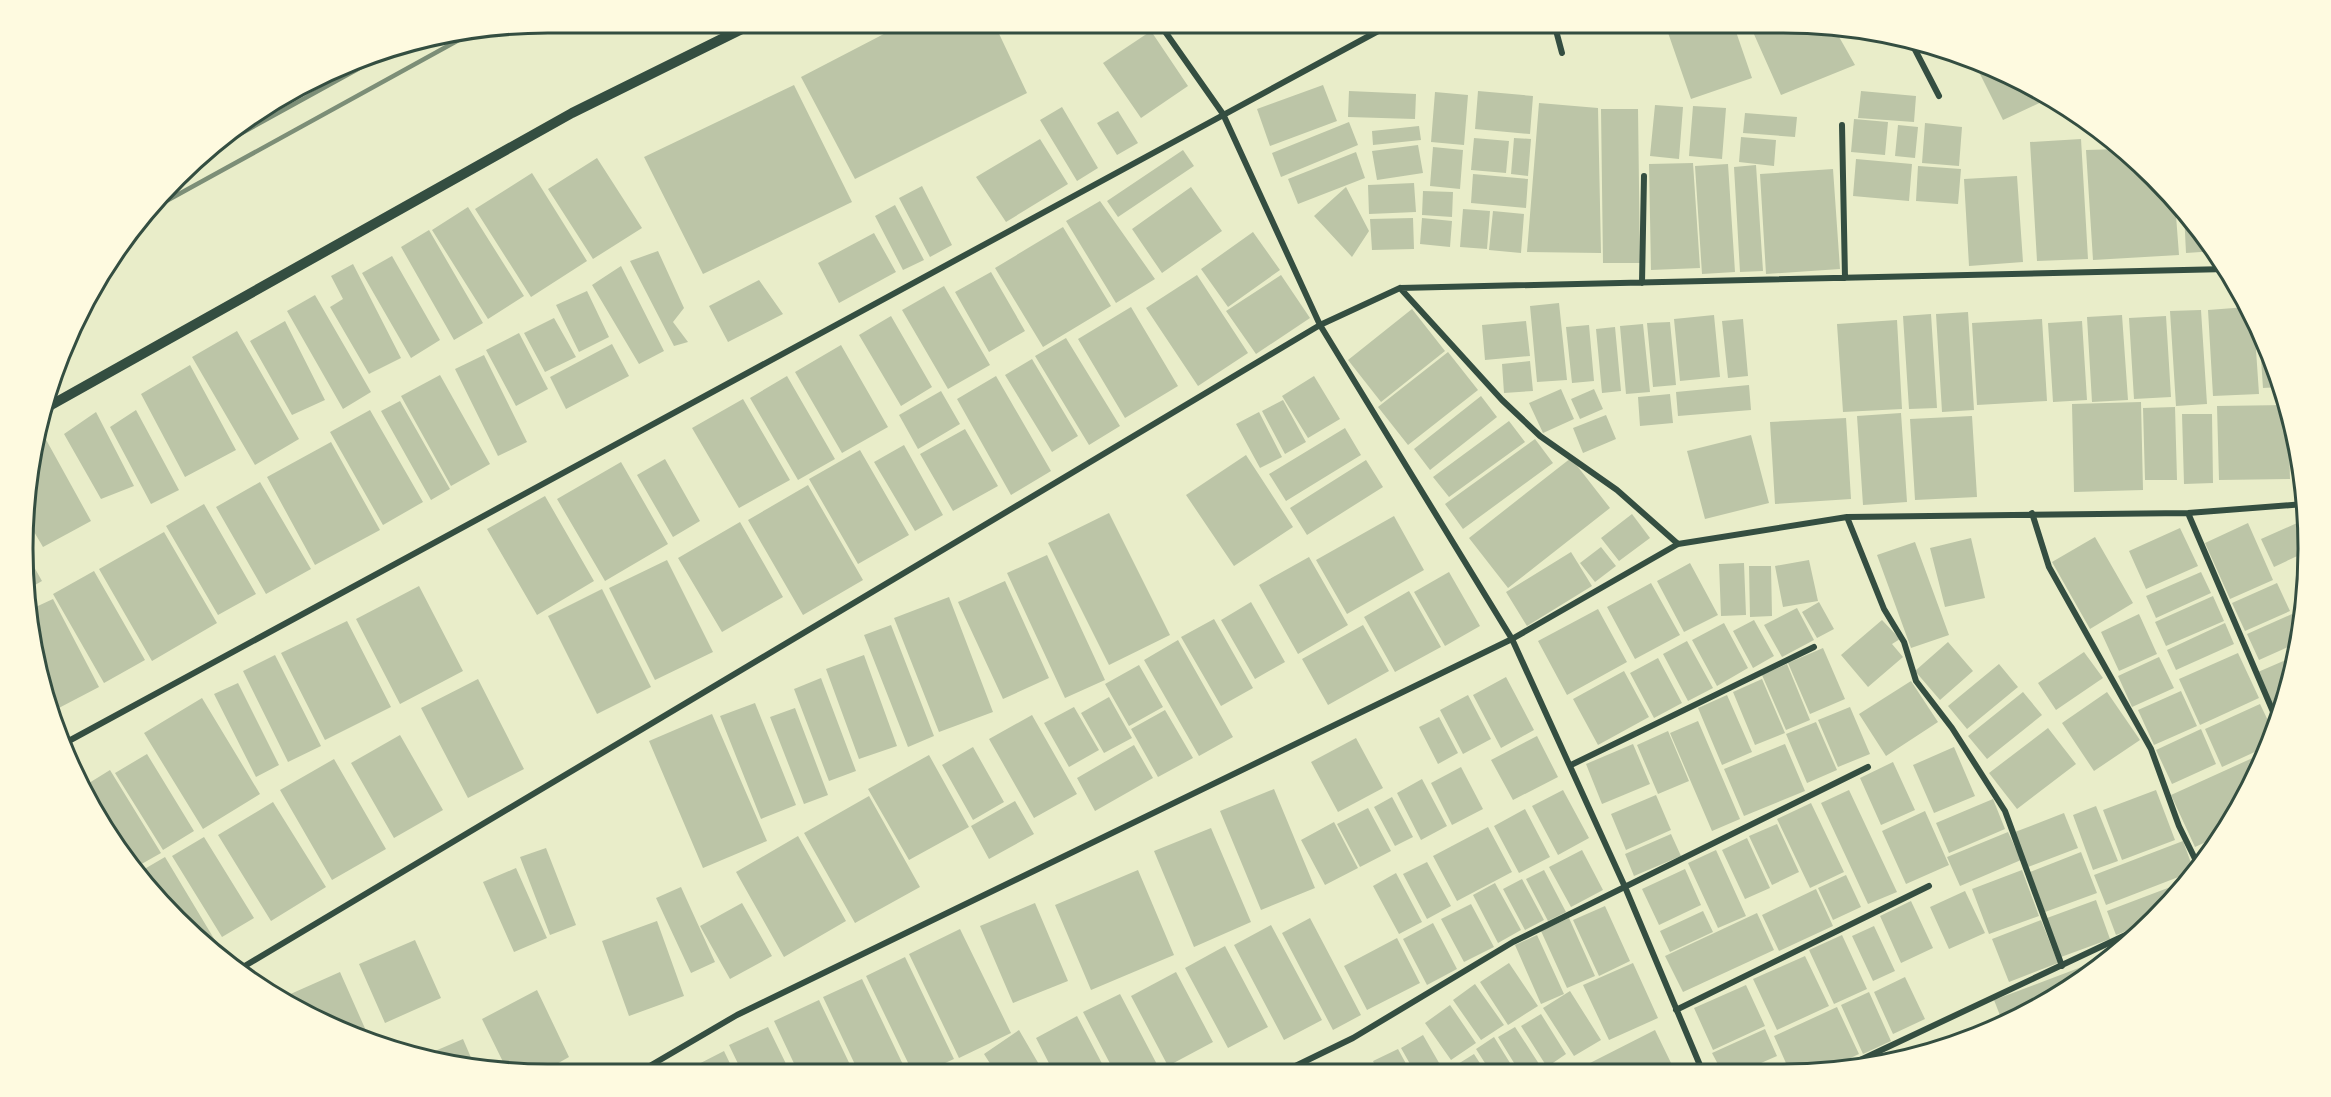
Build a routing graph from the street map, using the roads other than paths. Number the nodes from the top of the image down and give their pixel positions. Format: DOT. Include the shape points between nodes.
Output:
graph roads {
  1 [pos="732,33"];
  2 [pos="1167,33"];
  3 [pos="1373,33"];
  4 [pos="1557,33"];
  5 [pos="1915,51"];
  6 [pos="1562,53"];
  7 [pos="1938,96"];
  8 [pos="1223,114"];
  9 [pos="1842,125"];
  10 [pos="1644,176"];
  11 [pos="2216,269"];
  12 [pos="1845,278"];
  13 [pos="1642,282"];
  14 [pos="1400,288"];
  15 [pos="1320,324"];
  16 [pos="54,403"];
  17 [pos="2296,505"];
  18 [pos="2032,513"];
  19 [pos="2188,513"];
  20 [pos="1847,517"];
  21 [pos="1678,544"];
  22 [pos="1512,639"];
  23 [pos="1814,646"];
  24 [pos="2272,710"];
  25 [pos="70,740"];
  26 [pos="1571,765"];
  27 [pos="1868,767"];
  28 [pos="2195,857"];
  29 [pos="1929,886"];
  30 [pos="1625,887"];
  31 [pos="2119,938"];
  32 [pos="246,965"];
  33 [pos="2062,966"];
  34 [pos="1676,1010"];
  35 [pos="1867,1057"];
  36 [pos="653,1064"];
  37 [pos="1299,1064"];
  38 [pos="1699,1064"];
  1 -- 16 [label="street" via="573,113"];
  2 -- 8 [label="street"];
  3 -- 8 [label="street"];
  4 -- 6 [label="street"];
  5 -- 7 [label="street"];
  8 -- 15 [label="street"];
  8 -- 25 [label="street"];
  9 -- 12 [label="street"];
  10 -- 13 [label="street"];
  11 -- 12 [label="street"];
  12 -- 13 [label="street"];
  13 -- 14 [label="street"];
  14 -- 15 [label="street"];
  14 -- 21 [label="street" via="1540,436 1617,490"];
  15 -- 22 [label="street"];
  15 -- 32 [label="street"];
  17 -- 19 [label="street"];
  18 -- 19 [label="street"];
  18 -- 20 [label="street"];
  18 -- 28 [label="street" via="2049,567 2151,749"];
  19 -- 24 [label="street"];
  20 -- 21 [label="street"];
  20 -- 33 [label="street" via="1884,609 1904,642 1916,681 1952,728 2005,811"];
  21 -- 22 [label="street"];
  22 -- 26 [label="street"];
  22 -- 36 [label="street" via="737,1015"];
  23 -- 26 [label="street"];
  26 -- 30 [label="street"];
  27 -- 30 [label="street"];
  29 -- 34 [label="street"];
  30 -- 34 [label="street"];
  30 -- 37 [label="street" via="1513,942 1353,1038"];
  31 -- 33 [label="street"];
  33 -- 35 [label="street"];
  34 -- 38 [label="street"];
}
